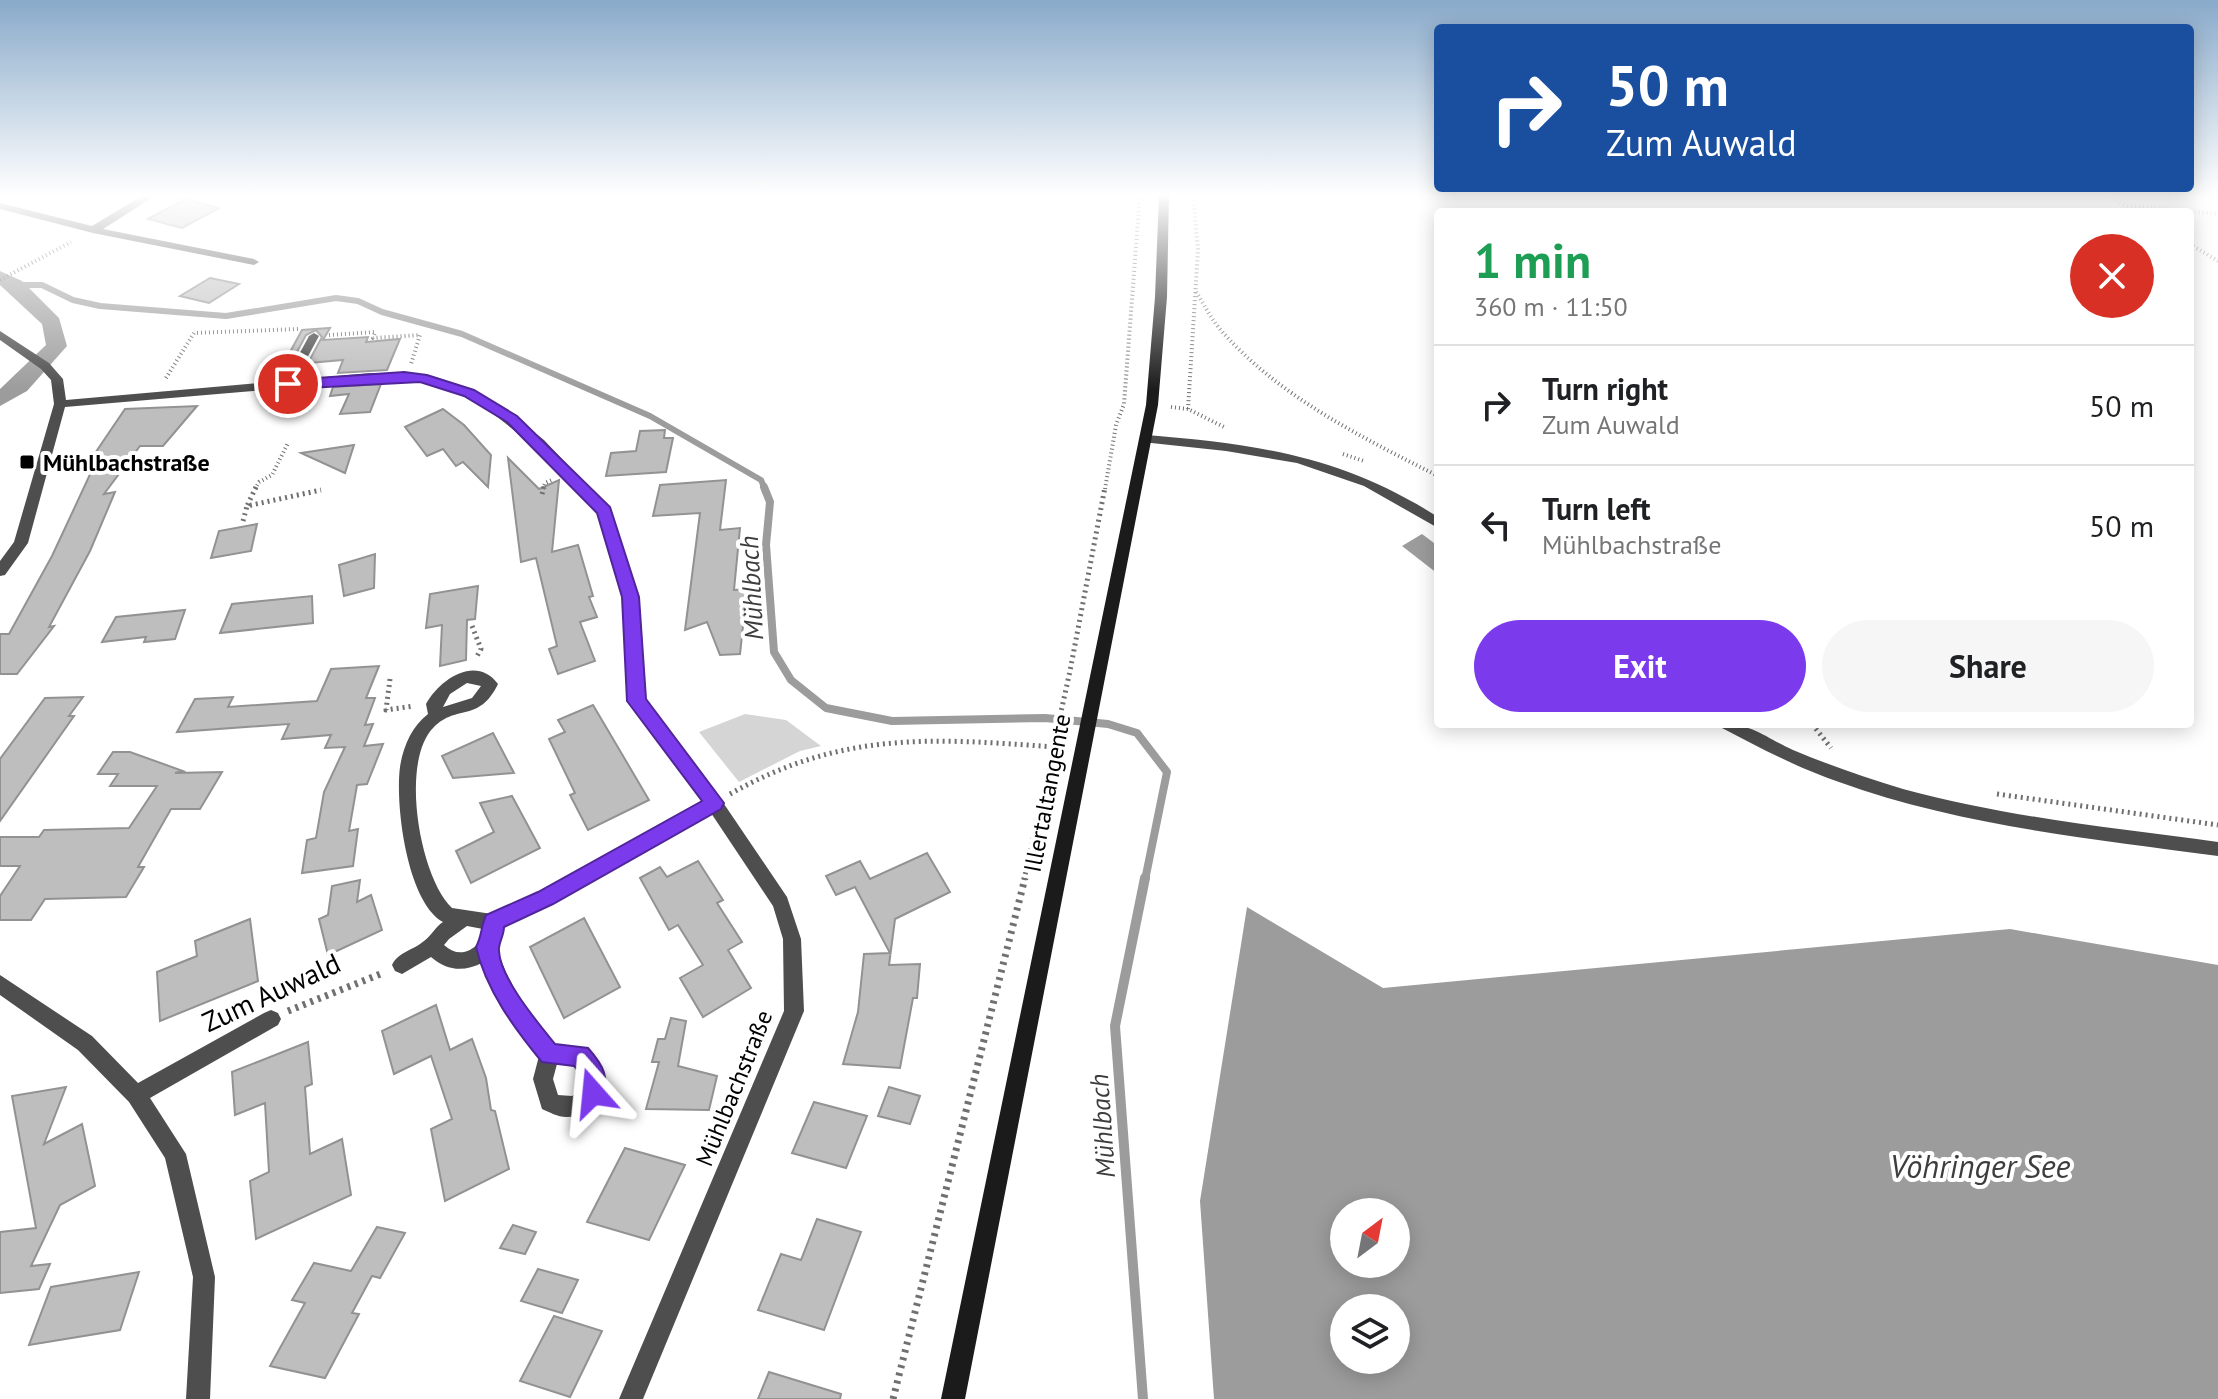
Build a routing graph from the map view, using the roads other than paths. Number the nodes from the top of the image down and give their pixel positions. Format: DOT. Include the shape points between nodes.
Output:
graph roads {
  1 [pos="240,259"];
  2 [pos="1162,259"];
  3 [pos="254,262"];
  4 [pos="0,335"];
  5 [pos="314,336"];
  6 [pos="288,384"];
  7 [pos="60,404"];
  8 [pos="1147,439"];
  9 [pos="1434,520"];
  10 [pos="0,571"];
  11 [pos="435,709"];
  12 [pos="1736,728"];
  13 [pos="714,803"];
  14 [pos="2218,849"];
  15 [pos="464,918"];
  16 [pos="493,922"];
  17 [pos="433,946"];
  18 [pos="487,947"];
  19 [pos="402,965"];
  20 [pos="0,984"];
  21 [pos="271,1019"];
  22 [pos="550,1054"];
  23 [pos="136,1095"];
  24 [pos="198,1399"];
  25 [pos="631,1399"];
  26 [pos="953,1399"];
  1 -- 3 [label="street"];
  2 -- 8 [label="street, Illertaltangente"];
  4 -- 7 [label="street" via="57,379"];
  5 -- 6 [label="lane"];
  6 -- 7 [label="street, Mühlbachstraße"];
  6 -- 13 [label="street, Mühlbachstraße" via="404,376 447,385 504,414 539,443 604,511 630,597 637,701"];
  7 -- 10 [label="street" via="21,543"];
  8 -- 9 [label="street" via="1308,459 1353,475"];
  8 -- 26 [label="street, Illertaltangente"];
  11 -- 11 [label="street" via="461,711 476,705 490,684 469,675 452,684"];
  11 -- 15 [label="street" via="413,750 408,775 415,851 434,903 448,916"];
  12 -- 14 [label="street" via="1819,768 1942,808"];
  13 -- 16 [label="street"];
  13 -- 25 [label="street, Mühlbachstraße" via="781,903 792,939 794,1011"];
  15 -- 16 [label="street"];
  15 -- 17 [label="street"];
  16 -- 18 [label="street"];
  17 -- 18 [label="street" via="454,962 469,960"];
  17 -- 19 [label="street"];
  18 -- 22 [label="street" via="492,969 526,1026"];
  20 -- 23 [label="street" via="85,1043"];
  21 -- 23 [label="street, Zum Auwald"];
  23 -- 24 [label="street" via="175,1154 204,1277"];
}
